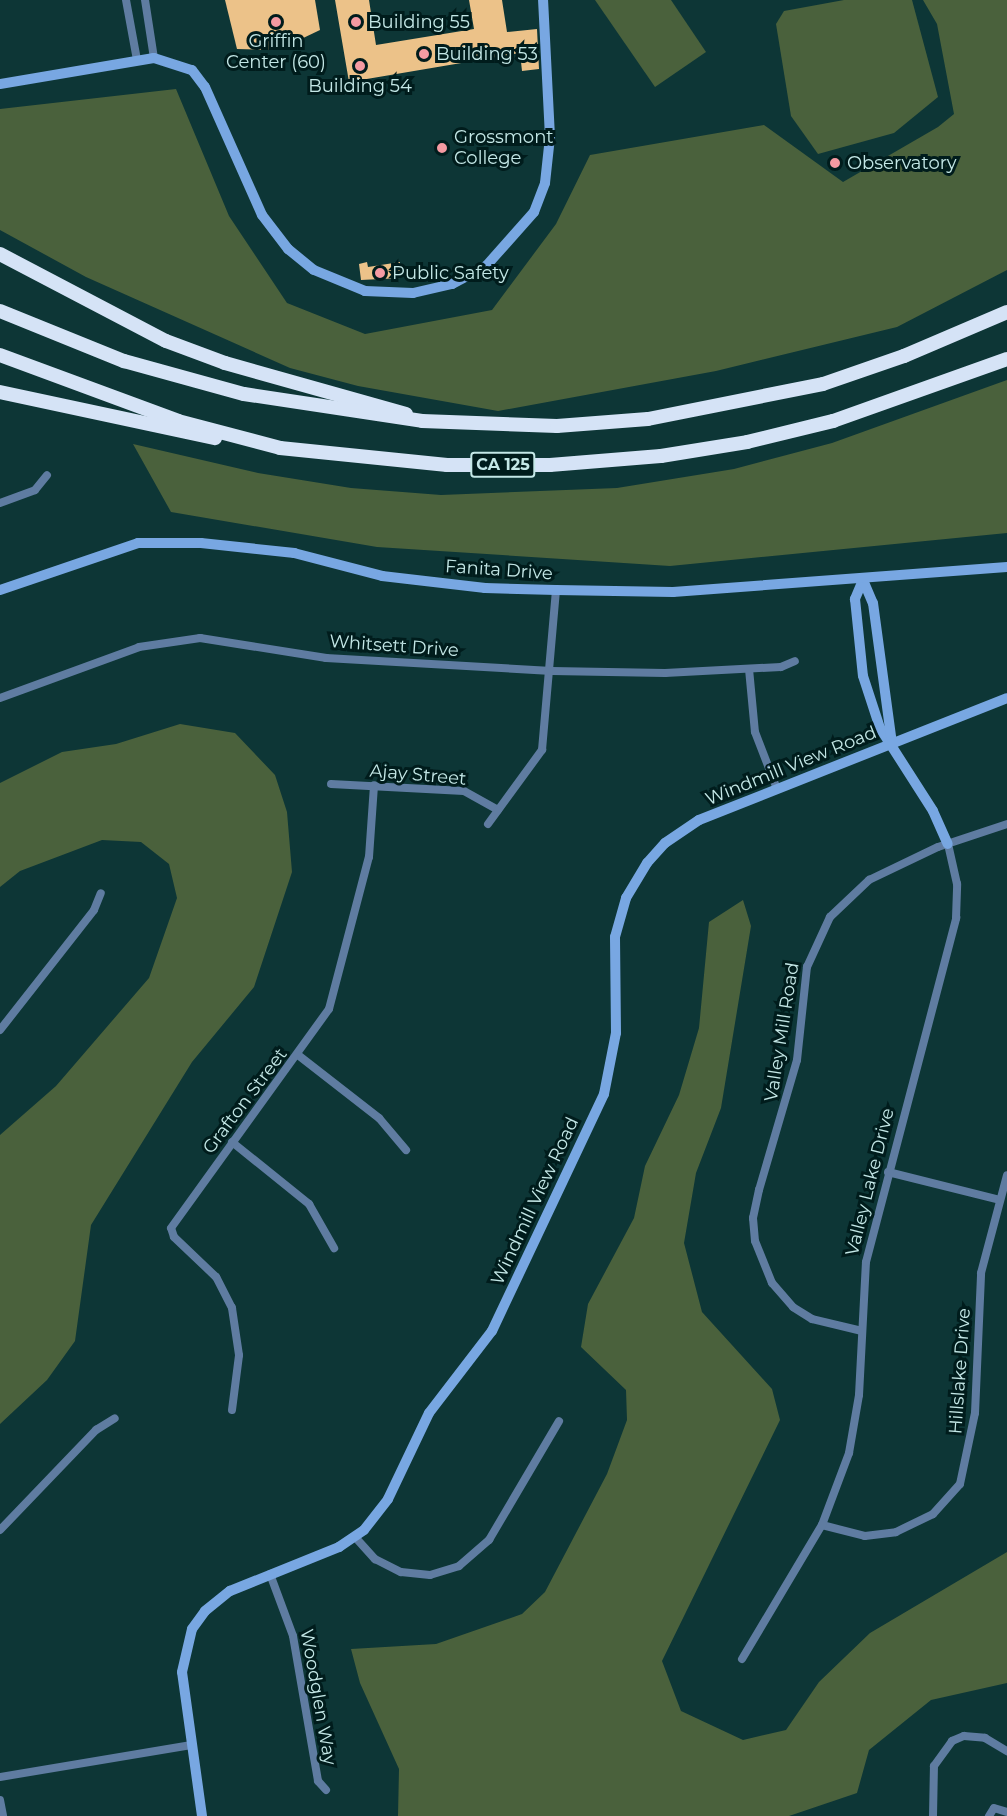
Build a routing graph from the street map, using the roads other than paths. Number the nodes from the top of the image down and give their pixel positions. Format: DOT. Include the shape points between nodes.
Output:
graph roads {
  1 [pos="126,0"];
  2 [pos="145,0"];
  3 [pos="543,0"];
  4 [pos="154,58"];
  5 [pos="137,60"];
  6 [pos="0,84"];
  7 [pos="0,254"];
  8 [pos="0,311"];
  9 [pos="1007,312"];
  10 [pos="0,355"];
  11 [pos="1007,359"];
  12 [pos="0,392"];
  13 [pos="422,421"];
  14 [pos="280,448"];
  15 [pos="47,475"];
  16 [pos="0,503"];
  17 [pos="1007,567"];
  18 [pos="863,580"];
  19 [pos="0,590"];
  20 [pos="556,590"];
  21 [pos="795,661"];
  22 [pos="749,669"];
  23 [pos="552,671"];
  24 [pos="0,698"];
  25 [pos="1007,698"];
  26 [pos="892,744"];
  27 [pos="331,784"];
  28 [pos="374,785"];
  29 [pos="777,789"];
  30 [pos="498,810"];
  31 [pos="488,824"];
  32 [pos="1007,824"];
  33 [pos="948,844"];
  34 [pos="100,893"];
  35 [pos="0,1030"];
  36 [pos="298,1055"];
  37 [pos="232,1143"];
  38 [pos="406,1150"];
  39 [pos="888,1172"];
  40 [pos="1007,1175"];
  41 [pos="1000,1200"];
  42 [pos="334,1248"];
  43 [pos="862,1331"];
  44 [pos="232,1410"];
  45 [pos="115,1418"];
  46 [pos="559,1421"];
  47 [pos="822,1525"];
  48 [pos="0,1530"];
  49 [pos="355,1537"];
  50 [pos="270,1574"];
  51 [pos="742,1659"];
  52 [pos="191,1745"];
  53 [pos="1007,1751"];
  54 [pos="0,1777"];
  55 [pos="326,1790"];
  56 [pos="0,1800"];
  57 [pos="1007,1812"];
  58 [pos="3,1816"];
  59 [pos="202,1816"];
  60 [pos="933,1816"];
  61 [pos="989,1816"];
  1 -- 5 [label="street"];
  2 -- 4 [label="street"];
  3 -- 4 [label="street" via="549,160 534,212 487,265 452,284 413,293 365,291 314,270 288,249 262,215 205,87 192,70"];
  4 -- 5 [label="street"];
  5 -- 6 [label="street"];
  7 -- 13 [label="highway" via="166,341 277,378 385,405"];
  8 -- 13 [label="highway, CA 125" via="190,382 329,410"];
  9 -- 13 [label="highway, CA 125" via="904,356 823,384 742,403 648,419 557,426"];
  10 -- 14 [label="highway, CA 125" via="178,421"];
  11 -- 14 [label="highway, CA 125" via="833,421 661,456 550,465 447,465"];
  12 -- 14 [label="highway" via="190,435"];
  15 -- 16 [label="street" via="35,489"];
  17 -- 18 [label="street, Fanita Drive"];
  18 -- 20 [label="street, Fanita Drive" via="673,592"];
  18 -- 26 [label="street, Valley Lake Drive" via="873,603"];
  18 -- 26 [label="street, Valley Lake Drive" via="855,599 863,676 880,728"];
  19 -- 20 [label="street, Fanita Drive" via="138,543 294,553 382,576 485,588"];
  20 -- 23 [label="street"];
  21 -- 22 [label="street, Whitsett Drive" via="781,667"];
  22 -- 23 [label="street, Whitsett Drive"];
  22 -- 29 [label="street" via="755,732"];
  23 -- 24 [label="street, Whitsett Drive" via="326,658 200,638 139,647"];
  23 -- 30 [label="street" via="542,750"];
  25 -- 26 [label="street, Windmill View Road"];
  26 -- 29 [label="street, Windmill View Road"];
  26 -- 33 [label="street, Valley Lake Drive"];
  27 -- 28 [label="street, Ajay Street"];
  28 -- 30 [label="street, Ajay Street" via="464,791"];
  28 -- 36 [label="street, Grafton Street" via="369,857 328,1009"];
  29 -- 49 [label="street, Windmill View Road" via="687,827 655,853 632,886 615,937 616,1033 604,1094 492,1331 429,1413 388,1499"];
  30 -- 31 [label="street"];
  32 -- 33 [label="street, Valley Mill Road"];
  33 -- 39 [label="street, Valley Lake Drive" via="957,884 955,927"];
  33 -- 43 [label="street, Valley Mill Road" via="863,884 839,906 819,935 804,981 797,1060 785,1112 753,1218 762,1263 785,1299 812,1319"];
  34 -- 35 [label="street" via="94,910"];
  36 -- 37 [label="street, Grafton Street"];
  36 -- 38 [label="street" via="379,1118"];
  37 -- 42 [label="street" via="309,1204"];
  37 -- 44 [label="street, Grafton Street" via="171,1228 174,1237 216,1277 232,1308 239,1349"];
  39 -- 41 [label="street"];
  39 -- 43 [label="street, Valley Lake Drive" via="866,1262"];
  40 -- 41 [label="street, Hillslake Drive"];
  41 -- 47 [label="street, Hillslake Drive" via="981,1273 975,1413 960,1484 933,1514 896,1532 865,1536"];
  43 -- 47 [label="street, Valley Lake Drive" via="853,1435"];
  45 -- 48 [label="street" via="96,1430"];
  46 -- 49 [label="street" via="489,1540 459,1566 430,1575 401,1572 375,1559"];
  47 -- 51 [label="street, Valley Lake Drive"];
  49 -- 50 [label="street, Windmill View Road"];
  50 -- 52 [label="street, Windmill View Road" via="221,1597 192,1629 182,1672"];
  50 -- 55 [label="street, Woodglen Way" via="293,1636 318,1781"];
  52 -- 54 [label="street"];
  52 -- 59 [label="street, Windmill View Road"];
  53 -- 60 [label="street" via="985,1738 964,1736 952,1741 934,1766"];
  56 -- 58 [label="street"];
  57 -- 61 [label="street" via="994,1808"];
}
